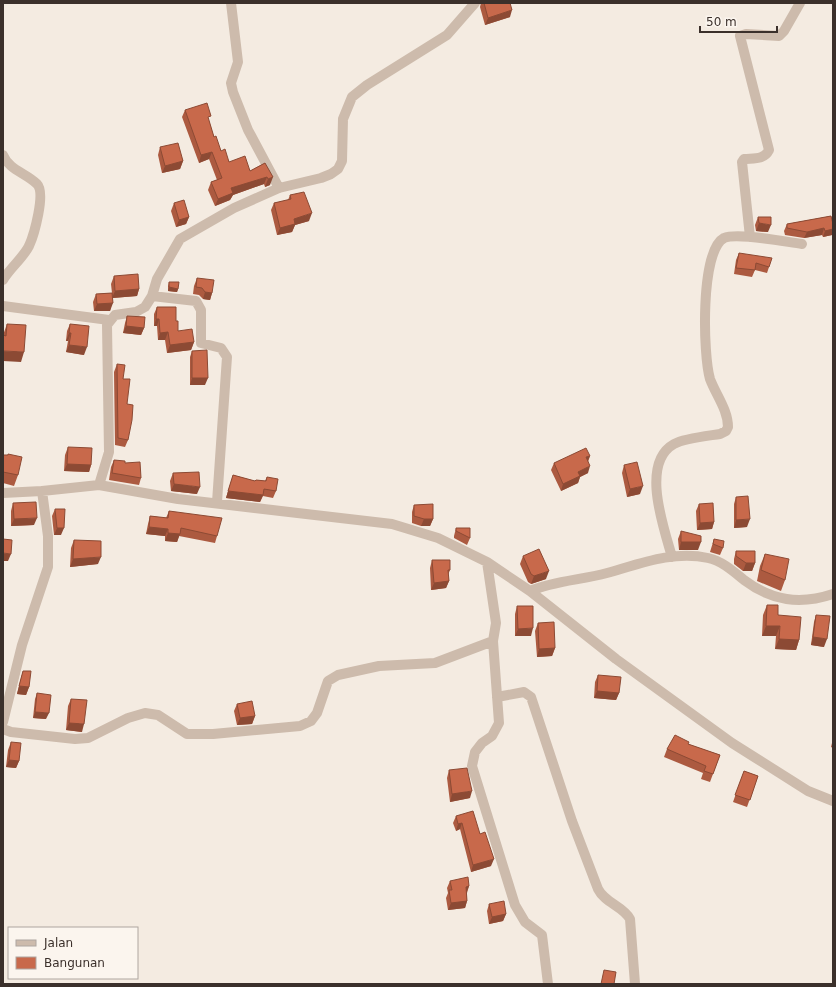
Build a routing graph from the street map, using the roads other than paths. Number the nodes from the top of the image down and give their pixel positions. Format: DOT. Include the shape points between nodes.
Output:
graph roads {
  1 [pos="232,3"];
  2 [pos="475,3"];
  3 [pos="800,3"];
  4 [pos="3,155"];
  5 [pos="278,188"];
  6 [pos="750,238"];
  7 [pos="802,244"];
  8 [pos="3,280"];
  9 [pos="152,296"];
  10 [pos="3,306"];
  11 [pos="109,320"];
  12 [pos="99,485"];
  13 [pos="42,491"];
  14 [pos="3,493"];
  15 [pos="217,502"];
  16 [pos="672,557"];
  17 [pos="486,562"];
  18 [pos="530,591"];
  19 [pos="833,594"];
  20 [pos="493,642"];
  21 [pos="497,697"];
  22 [pos="3,722"];
  23 [pos="3,729"];
  24 [pos="833,801"];
  25 [pos="548,984"];
  26 [pos="636,984"];
  1 -- 5 [label="street" via="238,62 231,83 233,92 248,130"];
  2 -- 5 [label="street" via="447,35 352,97 343,119 342,162 338,169 322,178"];
  3 -- 6 [label="street" via="784,31 778,36 740,36 769,150 761,158 744,159 742,162"];
  4 -- 8 [label="street" via="5,161 37,183 40,189 38,218 28,246"];
  5 -- 9 [label="street" via="234,208 180,239 157,279"];
  6 -- 7 [label="street"];
  6 -- 16 [label="street" via="733,236 719,242 710,266 704,302 710,379 722,404 728,423 727,430 720,434 675,444 664,454 659,464 656,487 659,509"];
  9 -- 11 [label="street" via="145,307 136,312 115,315"];
  9 -- 15 [label="street" via="196,301 201,310 201,343 220,348 227,357"];
  10 -- 11 [label="street"];
  11 -- 12 [label="street" via="109,452"];
  12 -- 13 [label="street"];
  12 -- 15 [label="street"];
  13 -- 14 [label="street"];
  13 -- 22 [label="street" via="48,536 48,567 22,645"];
  15 -- 17 [label="street" via="392,524 438,538"];
  16 -- 18 [label="street" via="545,585"];
  16 -- 19 [label="street" via="685,555 712,559 765,594 801,602"];
  17 -- 18 [label="street"];
  17 -- 20 [label="street" via="496,623"];
  18 -- 24 [label="street" via="616,659 732,743 808,791"];
  20 -- 21 [label="street"];
  20 -- 23 [label="street" via="435,663 379,666 338,675 328,682 317,713 311,721 300,726 187,734 158,715 145,713 128,718 88,738 75,739"];
  21 -- 25 [label="street" via="499,723 492,736 475,752 472,766 515,905 525,922 543,938"];
  21 -- 26 [label="street" via="524,692 530,698 601,897 630,919"];
}
